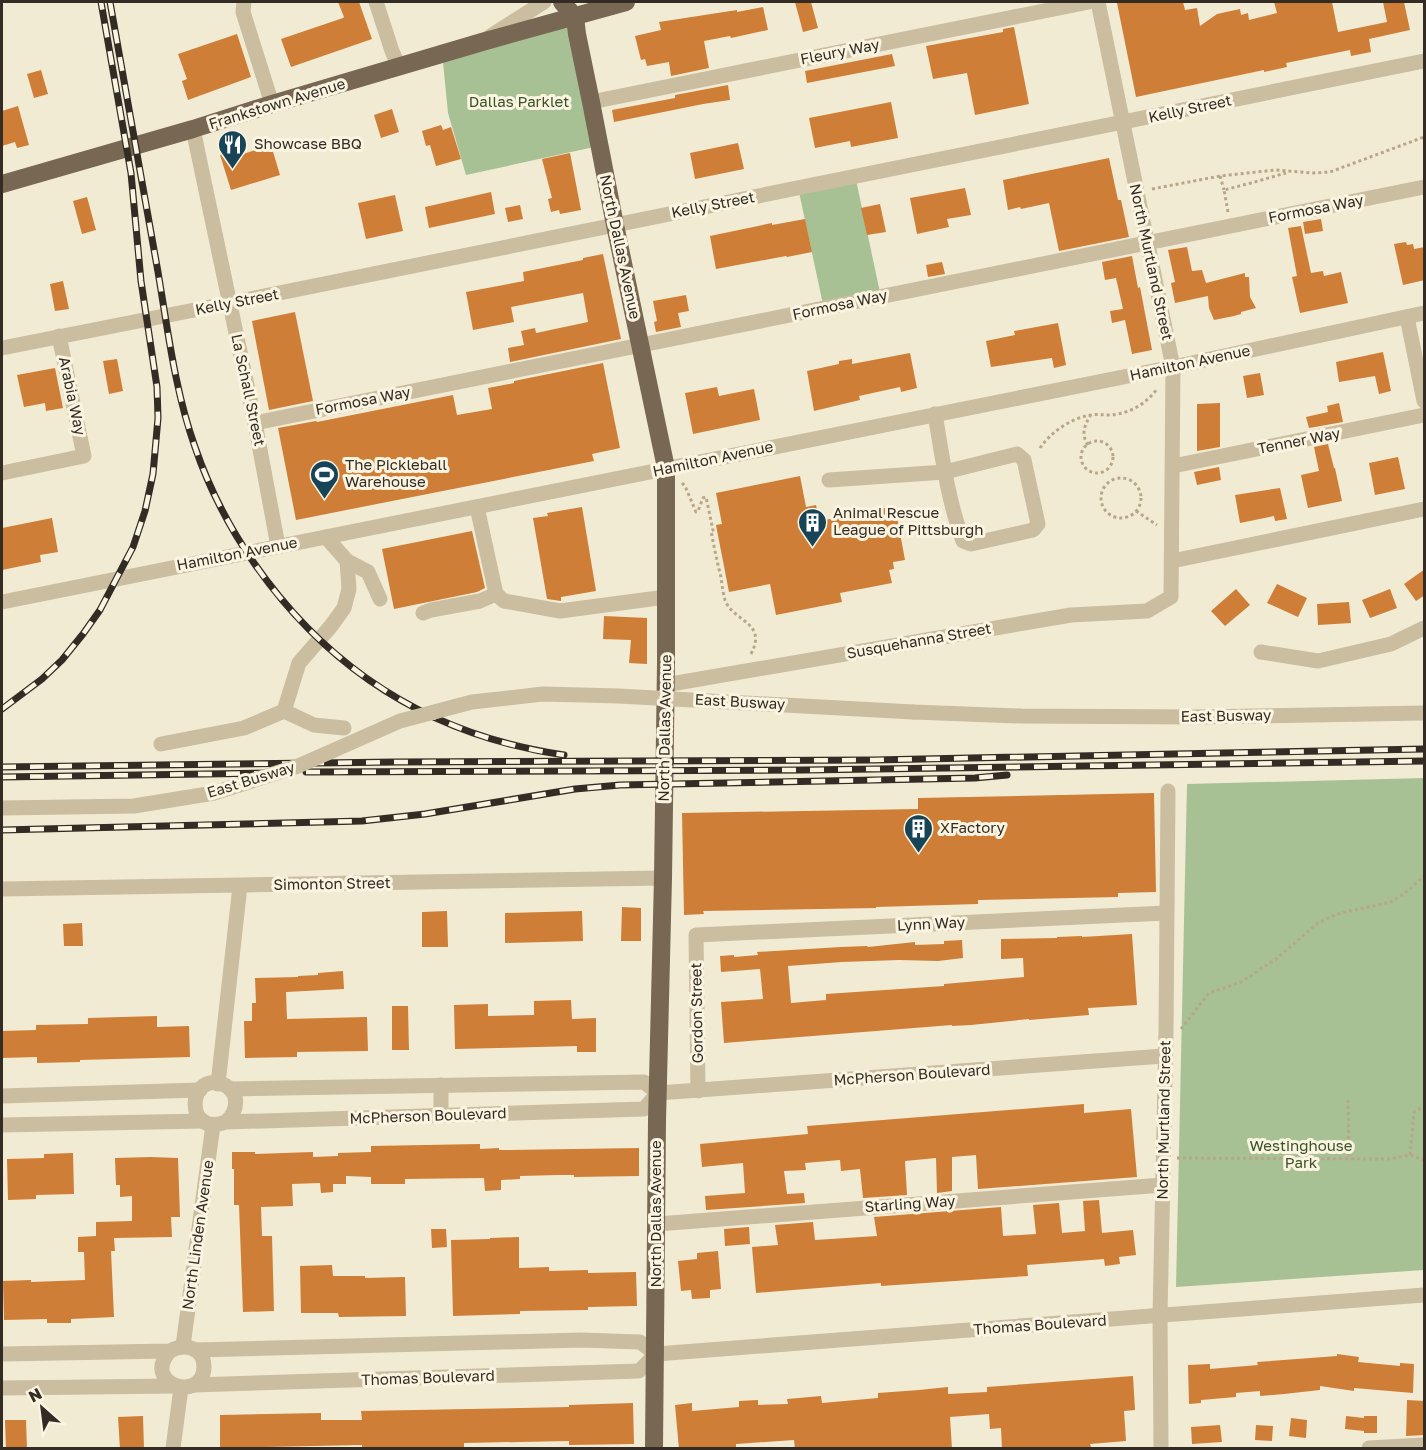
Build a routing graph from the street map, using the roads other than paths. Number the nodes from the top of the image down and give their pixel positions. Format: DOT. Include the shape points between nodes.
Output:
graph roads {
  1 [pos="244,2"];
  2 [pos="376,2"];
  3 [pos="544,2"];
  4 [pos="562,2"];
  5 [pos="1089,2"];
  6 [pos="1098,2"];
  7 [pos="612,3"];
  8 [pos="526,6"];
  9 [pos="575,17"];
  10 [pos="482,42"];
  11 [pos="1425,61"];
  12 [pos="399,67"];
  13 [pos="591,102"];
  14 [pos="272,104"];
  15 [pos="1122,122"];
  16 [pos="194,129"];
  17 [pos="2,184"];
  18 [pos="1425,187"];
  19 [pos="615,225"];
  20 [pos="1148,243"];
  21 [pos="230,303"];
  22 [pos="1425,313"];
  23 [pos="1407,317"];
  24 [pos="59,336"];
  25 [pos="641,346"];
  26 [pos="2,348"];
  27 [pos="1173,367"];
  28 [pos="1425,401"];
  29 [pos="935,414"];
  30 [pos="1425,415"];
  31 [pos="255,423"];
  32 [pos="1173,466"];
  33 [pos="666,468"];
  34 [pos="945,472"];
  35 [pos="2,473"];
  36 [pos="829,480"];
  37 [pos="477,507"];
  38 [pos="1425,509"];
  39 [pos="326,537"];
  40 [pos="278,546"];
  41 [pos="347,561"];
  42 [pos="1172,561"];
  43 [pos="496,594"];
  44 [pos="666,597"];
  45 [pos="1171,597"];
  46 [pos="380,599"];
  47 [pos="2,602"];
  48 [pos="423,613"];
  49 [pos="1425,628"];
  50 [pos="1261,652"];
  51 [pos="665,685"];
  52 [pos="285,711"];
  53 [pos="1425,713"];
  54 [pos="344,728"];
  55 [pos="161,744"];
  56 [pos="1168,791"];
  57 [pos="2,808"];
  58 [pos="663,878"];
  59 [pos="240,886"];
  60 [pos="2,889"];
  61 [pos="1166,913"];
  62 [pos="696,935"];
  63 [pos="1164,1056"];
  64 [pos="441,1085"];
  65 [pos="224,1086"];
  66 [pos="200,1090"];
  67 [pos="698,1091"];
  68 [pos="658,1093"];
  69 [pos="2,1096"];
  70 [pos="441,1115"];
  71 [pos="214,1122"];
  72 [pos="2,1125"];
  73 [pos="1163,1185"];
  74 [pos="657,1224"];
  75 [pos="1425,1295"];
  76 [pos="1160,1315"];
  77 [pos="187,1350"];
  78 [pos="2,1354"];
  79 [pos="656,1354"];
  80 [pos="183,1384"];
  81 [pos="2,1388"];
  82 [pos="1425,1445"];
  83 [pos="1160,1448"];
  84 [pos="173,1449"];
  85 [pos="654,1449"];
  86 [pos="1369,1449"];
  1 -- 14 [label="street" via="243,12"];
  2 -- 12 [label="street"];
  3 -- 8 [label="street, Frankstown Avenue"];
  4 -- 9 [label="main road"];
  5 -- 13 [label="street, Fleury Way"];
  6 -- 15 [label="street, North Murtland Street"];
  7 -- 9 [label="main road"];
  8 -- 10 [label="street, Frankstown Avenue"];
  9 -- 10 [label="main road"];
  9 -- 13 [label="main road, North Dallas Avenue"];
  10 -- 12 [label="main road, Frankstown Avenue"];
  11 -- 15 [label="street, Kelly Street"];
  12 -- 14 [label="main road, Frankstown Avenue"];
  13 -- 19 [label="main road, North Dallas Avenue"];
  14 -- 16 [label="main road, Frankstown Avenue"];
  15 -- 19 [label="street, Kelly Street"];
  15 -- 20 [label="street, North Murtland Street"];
  16 -- 17 [label="main road, Frankstown Avenue"];
  16 -- 21 [label="street, La Schall Street"];
  18 -- 20 [label="street, Formosa Way"];
  19 -- 21 [label="street, Kelly Street"];
  19 -- 25 [label="main road, North Dallas Avenue"];
  20 -- 25 [label="street, Formosa Way"];
  20 -- 27 [label="street, North Murtland Street"];
  21 -- 24 [label="street, Kelly Street"];
  21 -- 31 [label="street, La Schall Street"];
  22 -- 23 [label="street, Hamilton Avenue"];
  23 -- 27 [label="street, Hamilton Avenue"];
  23 -- 28 [label="street"];
  24 -- 26 [label="street, Kelly Street"];
  24 -- 35 [label="street, Arabia Way" via="84,456"];
  25 -- 31 [label="street, Formosa Way"];
  25 -- 33 [label="main road, North Dallas Avenue"];
  27 -- 29 [label="street, Hamilton Avenue"];
  27 -- 32 [label="street, North Murtland Street"];
  29 -- 33 [label="street, Hamilton Avenue"];
  29 -- 34 [label="street"];
  30 -- 32 [label="street, Tenner Way"];
  31 -- 40 [label="street, La Schall Street"];
  32 -- 42 [label="street, North Murtland Street"];
  33 -- 37 [label="street, Hamilton Avenue"];
  33 -- 44 [label="main road, North Dallas Avenue"];
  34 -- 34 [label="street" via="963,541 970,544 1033,530 1038,524 1024,460 1017,454"];
  34 -- 36 [label="street"];
  37 -- 39 [label="street, Hamilton Avenue"];
  37 -- 43 [label="street"];
  38 -- 42 [label="street"];
  39 -- 40 [label="street, Hamilton Avenue"];
  39 -- 41 [label="street"];
  40 -- 47 [label="street, Hamilton Avenue"];
  41 -- 46 [label="street" via="368,573"];
  41 -- 52 [label="street" via="350,589 344,608 299,663"];
  42 -- 45 [label="street, North Murtland Street"];
  43 -- 44 [label="street" via="504,601 560,611"];
  43 -- 48 [label="street"];
  44 -- 51 [label="main road, North Dallas Avenue"];
  45 -- 51 [label="street, Susquehanna Street" via="1147,611 1071,615"];
  49 -- 50 [label="street" via="1391,644 1318,661"];
  51 -- 58 [label="main road, North Dallas Avenue"];
  52 -- 54 [label="street" via="314,725"];
  52 -- 55 [label="street" via="244,728"];
  53 -- 57 [label="street, East Busway, bridge" via="1021,716 543,694 472,702 400,722 298,766 214,793 134,806"];
  56 -- 61 [label="street, North Murtland Street"];
  58 -- 59 [label="street, Simonton Street"];
  58 -- 68 [label="main road, North Dallas Avenue"];
  59 -- 60 [label="street, Simonton Street"];
  59 -- 65 [label="street"];
  61 -- 62 [label="street, Lynn Way"];
  61 -- 63 [label="street, North Murtland Street"];
  62 -- 67 [label="street, Gordon Street"];
  63 -- 67 [label="street, McPherson Boulevard"];
  63 -- 73 [label="street, North Murtland Street"];
  64 -- 65 [label="street, McPherson Boulevard"];
  64 -- 68 [label="street, McPherson Boulevard" via="644,1082"];
  64 -- 70 [label="street"];
  65 -- 66 [label="street" via="208,1084"];
  65 -- 71 [label="street" via="235,1098 235,1112"];
  66 -- 69 [label="street"];
  66 -- 71 [label="street" via="195,1100 196,1113"];
  67 -- 68 [label="street, McPherson Boulevard"];
  68 -- 70 [label="street, McPherson Boulevard" via="644,1109"];
  68 -- 74 [label="main road, North Dallas Avenue"];
  70 -- 71 [label="street, McPherson Boulevard"];
  71 -- 72 [label="street, McPherson Boulevard"];
  71 -- 77 [label="street, North Linden Avenue"];
  73 -- 74 [label="street, Starling Way"];
  73 -- 76 [label="street, North Murtland Street"];
  74 -- 79 [label="main road, North Dallas Avenue"];
  75 -- 76 [label="street, Thomas Boulevard"];
  76 -- 79 [label="street, Thomas Boulevard"];
  76 -- 83 [label="street, North Murtland Street"];
  77 -- 78 [label="street, Thomas Boulevard"];
  77 -- 79 [label="street, Thomas Boulevard" via="581,1340 640,1342"];
  77 -- 80 [label="street, North Linden Avenue" via="203,1361 204,1368 202,1374"];
  77 -- 80 [label="street, North Linden Avenue" via="165,1356 162,1362 164,1376"];
  79 -- 80 [label="street, Thomas Boulevard" via="639,1371"];
  79 -- 85 [label="main road, North Dallas Avenue"];
  80 -- 81 [label="street, Thomas Boulevard"];
  80 -- 84 [label="street, North Linden Avenue"];
  82 -- 86 [label="street"];
}
